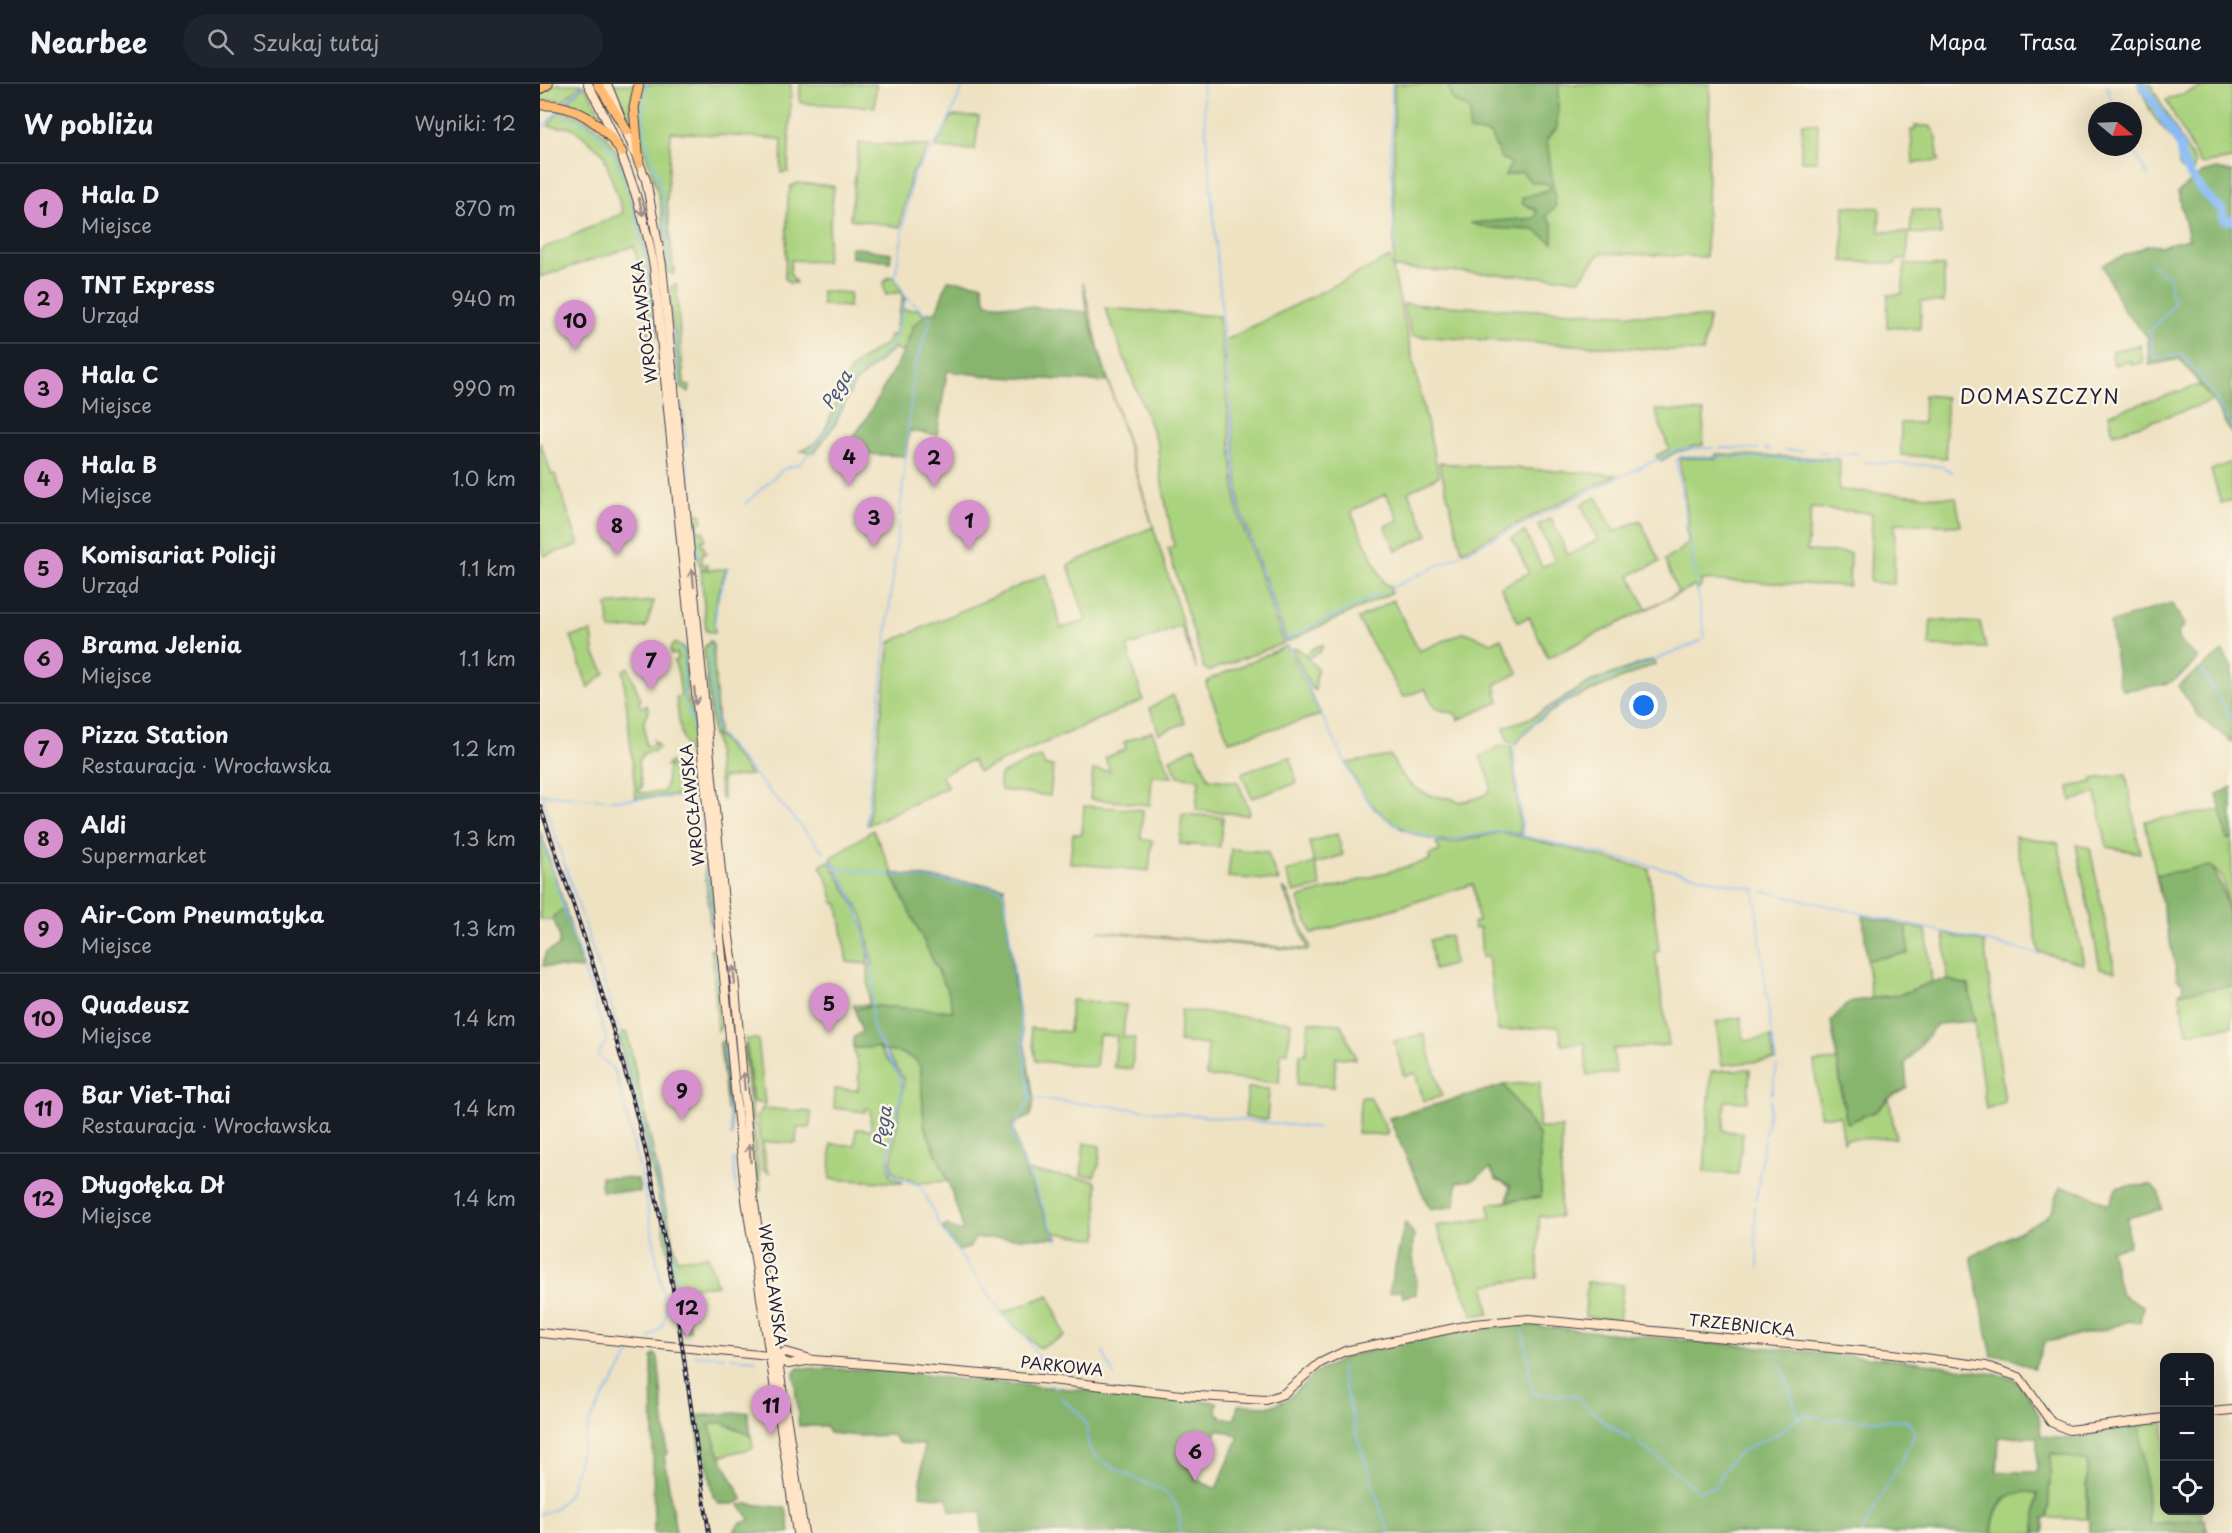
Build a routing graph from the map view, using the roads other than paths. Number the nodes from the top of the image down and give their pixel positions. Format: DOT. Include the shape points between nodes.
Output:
graph roads {
  1 [pos="548,84"];
  2 [pos="639,84"];
  3 [pos="597,85"];
  4 [pos="540,89"];
  5 [pos="540,105"];
  6 [pos="627,131"];
  7 [pos="622,152"];
  8 [pos="639,163"];
  9 [pos="540,1333"];
  10 [pos="772,1357"];
  11 [pos="1300,1380"];
  12 [pos="2232,1410"];
  13 [pos="2214,1412"];
  14 [pos="2160,1419"];
  15 [pos="796,1533"];
  16 [pos="804,1533"];
  1 -- 4 [label="main road"];
  2 -- 8 [label="main road" via="634,108"];
  3 -- 6 [label="main road"];
  3 -- 7 [label="main road, WROCŁAWSKA"];
  5 -- 7 [label="main road" via="561,106 584,115 599,125"];
  6 -- 8 [label="main road, WROCŁAWSKA"];
  7 -- 10 [label="main road, WROCŁAWSKA, one-way" via="648,236 659,309 746,1200"];
  10 -- 8 [label="main road, WROCŁAWSKA, one-way" via="664,282 651,201"];
  9 -- 10 [label="main road, PARKOWA"];
  10 -- 11 [label="main road, PARKOWA" via="785,1352 813,1360 1261,1401 1282,1394"];
  10 -- 15 [label="main road, WROCŁAWSKA"];
  10 -- 16 [label="main road, WROCŁAWSKA"];
  11 -- 14 [label="main road, TRZEBNICKA" via="1328,1358 1352,1349 1474,1324 1529,1319 1978,1365 2019,1377 2051,1422 2069,1430"];
  12 -- 13 [label="main road"];
}
